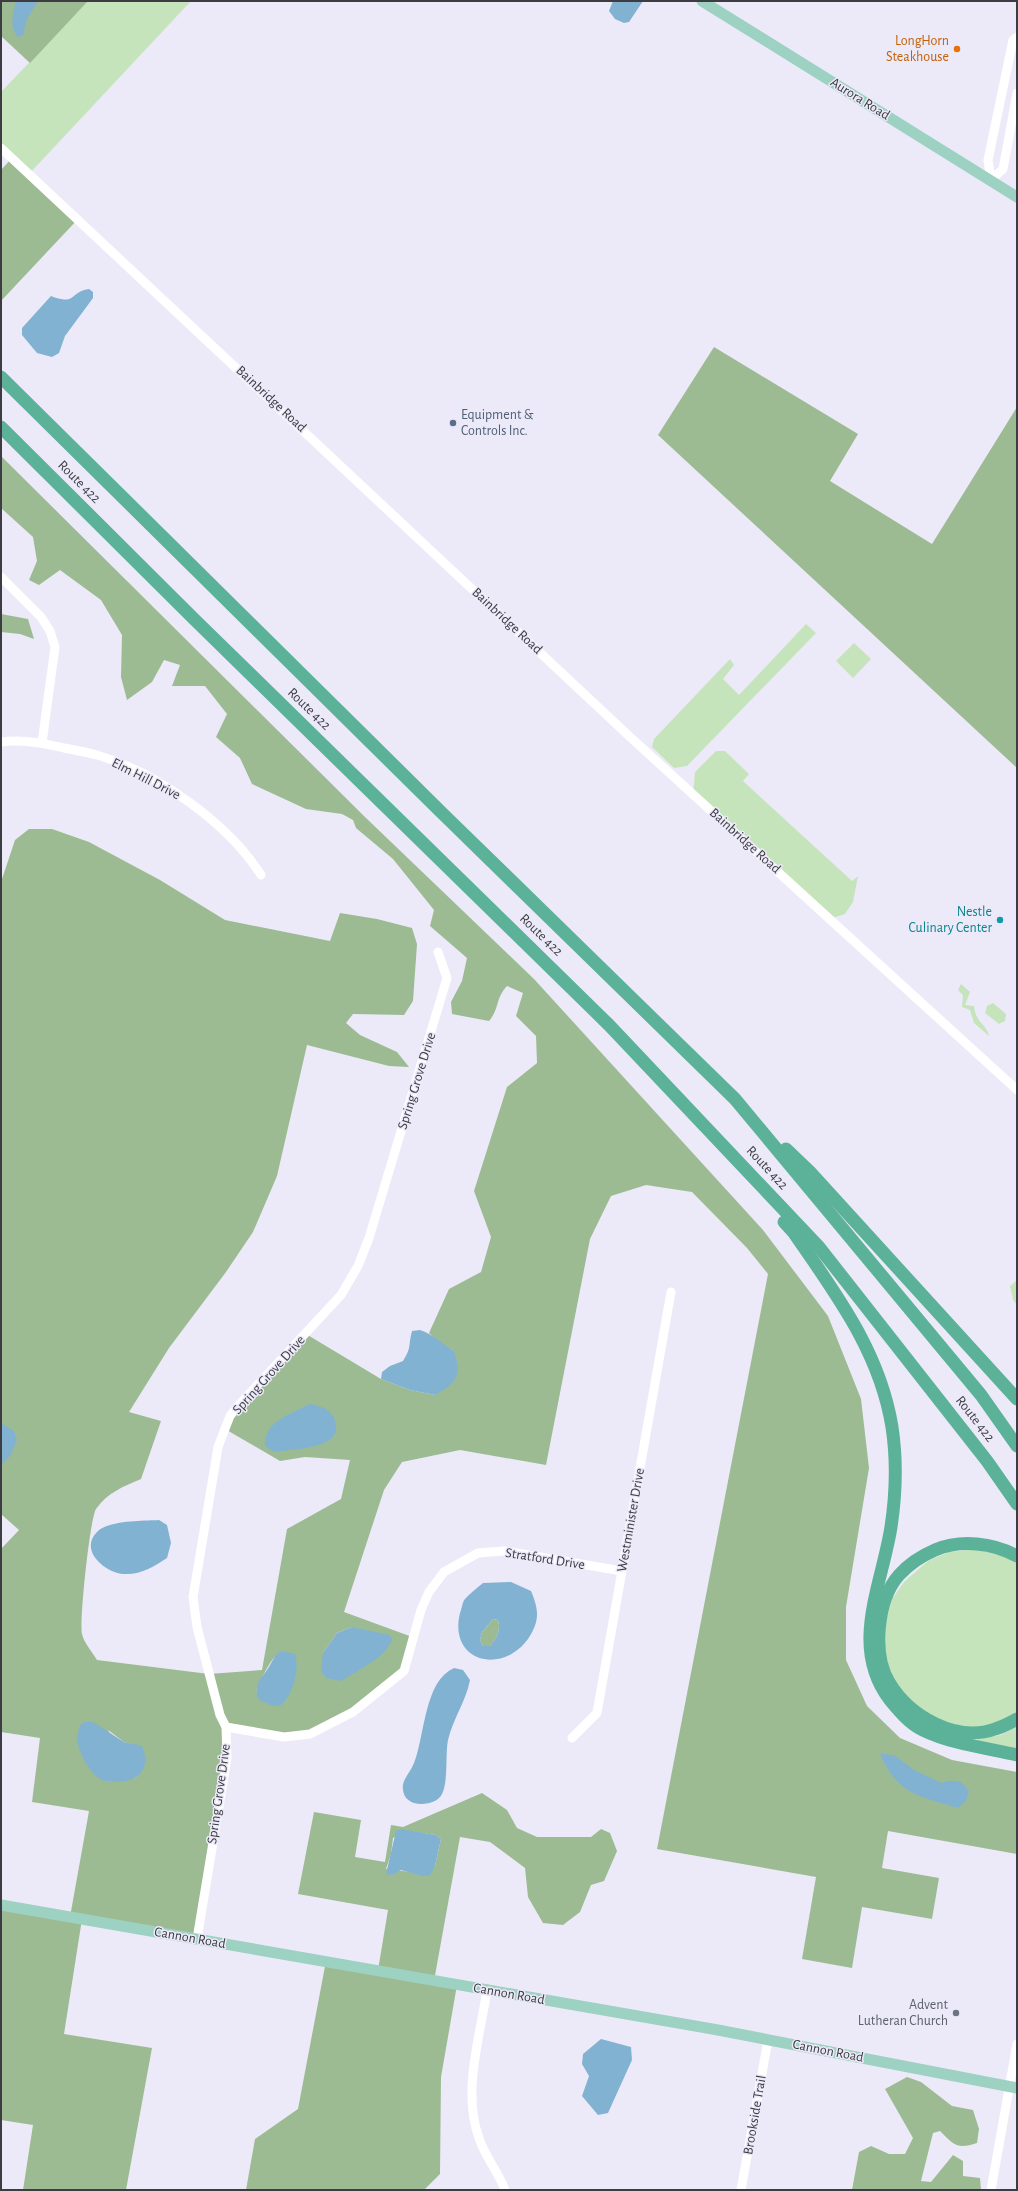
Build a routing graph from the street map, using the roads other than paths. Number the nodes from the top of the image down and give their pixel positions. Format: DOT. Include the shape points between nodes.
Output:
graph roads {
  1 [pos="702,1"];
  2 [pos="1017,37"];
  3 [pos="1017,92"];
  4 [pos="1,148"];
  5 [pos="991,180"];
  6 [pos="1017,197"];
  7 [pos="1,377"];
  8 [pos="1,427"];
  9 [pos="2,577"];
  10 [pos="1,742"];
  11 [pos="42,742"];
  12 [pos="261,875"];
  13 [pos="438,952"];
  14 [pos="663,1081"];
  15 [pos="1017,1090"];
  16 [pos="735,1099"];
  17 [pos="671,1292"];
  18 [pos="1017,1399"];
  19 [pos="1017,1446"];
  20 [pos="1017,1504"];
  21 [pos="1017,1556"];
  22 [pos="622,1571"];
  23 [pos="1017,1719"];
  24 [pos="226,1727"];
  25 [pos="572,1738"];
  26 [pos="1017,1755"];
  27 [pos="1,1904"];
  28 [pos="197,1939"];
  29 [pos="487,1990"];
  30 [pos="768,2040"];
  31 [pos="1017,2044"];
  32 [pos="1013,2087"];
  33 [pos="505,2190"];
  34 [pos="741,2190"];
  35 [pos="991,2190"];
  1 -- 5 [label="main road, Aurora Road"];
  2 -- 5 [label="street" via="1013,40 988,160"];
  3 -- 5 [label="street" via="1003,169"];
  4 -- 15 [label="street, Bainbridge Road" via="629,736"];
  5 -- 6 [label="main road, Aurora Road"];
  7 -- 16 [label="highway, Route 422" via="430,802"];
  8 -- 14 [label="highway, Route 422" via="610,1025"];
  9 -- 11 [label="street" via="41,617 50,631 55,647"];
  10 -- 11 [label="street, Elm Hill Drive"];
  11 -- 12 [label="street, Elm Hill Drive" via="98,755 145,775 186,799 251,858"];
  13 -- 24 [label="street, Spring Grove Drive" via="447,978 369,1238 358,1266 341,1295 230,1416 218,1447 193,1597 197,1628 220,1715"];
  14 -- 20 [label="highway, Route 422" via="819,1247 987,1460"];
  14 -- 26 [label="highway" via="794,1233 858,1329 870,1352 884,1391 892,1427 896,1468 895,1500 870,1626 870,1654 874,1673 883,1690 909,1722 941,1737"];
  16 -- 18 [label="highway" via="810,1172"];
  16 -- 19 [label="highway, Route 422" via="981,1395"];
  17 -- 22 [label="street, Westminister Drive"];
  21 -- 23 [label="highway" via="980,1544 947,1545 919,1557 898,1576 882,1608 878,1642 889,1682 908,1705 926,1719 942,1727 978,1732 994,1730"];
  22 -- 24 [label="street, Stratford Drive" via="504,1551 478,1553 444,1572 429,1592 421,1610 404,1671 353,1712 310,1734 284,1737"];
  22 -- 25 [label="street, Westminister Drive" via="597,1713"];
  24 -- 28 [label="street, Spring Grove Drive" via="227,1758"];
  27 -- 28 [label="main road, Cannon Road"];
  28 -- 29 [label="main road, Cannon Road"];
  29 -- 30 [label="main road, Cannon Road"];
  29 -- 33 [label="street" via="472,2084 471,2107 479,2139"];
  30 -- 32 [label="main road, Cannon Road"];
  30 -- 34 [label="street, Brookside Trail"];
  31 -- 32 [label="street"];
  32 -- 35 [label="street"];
}
